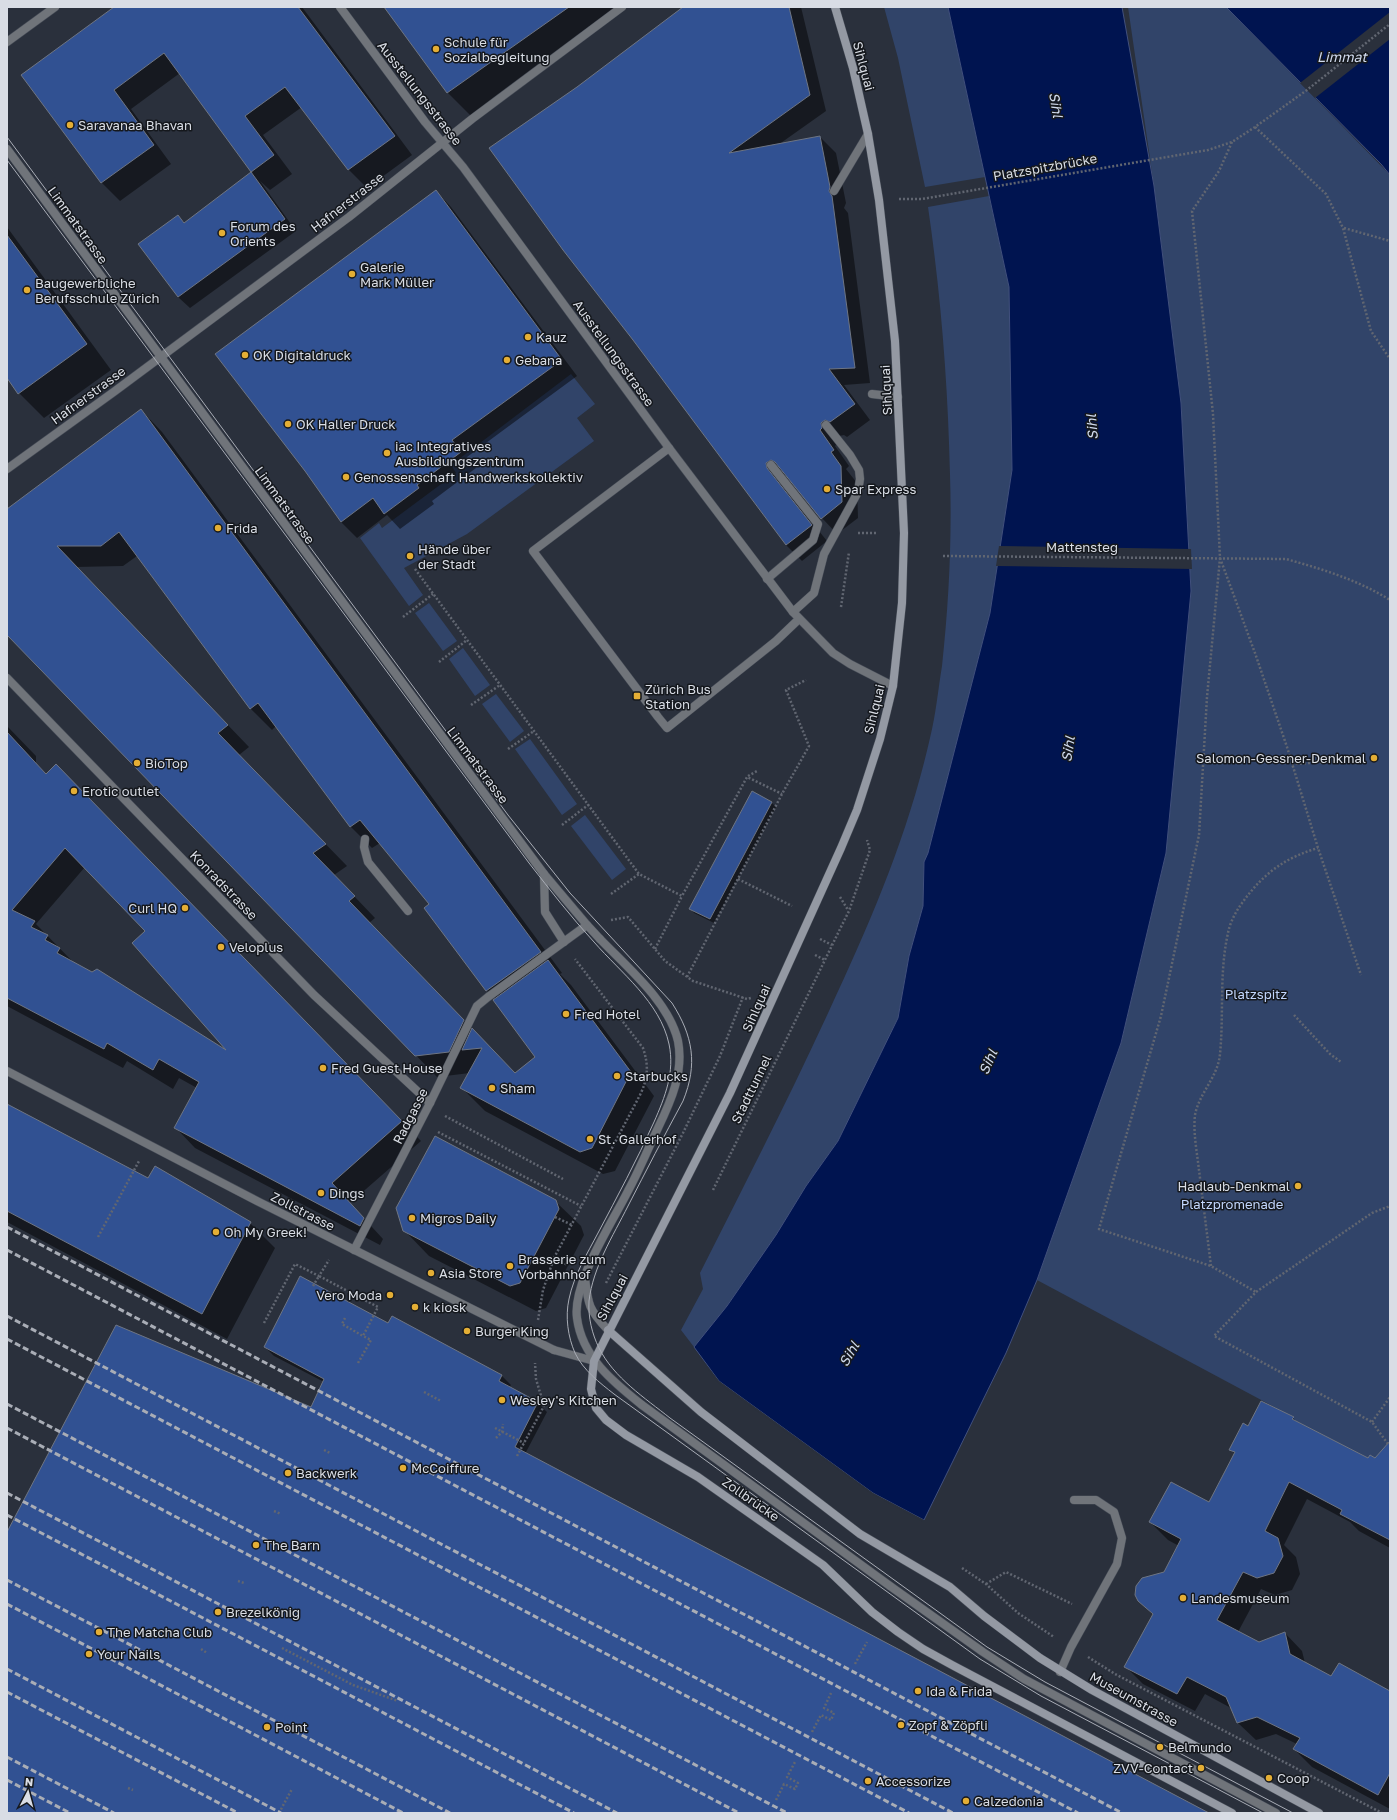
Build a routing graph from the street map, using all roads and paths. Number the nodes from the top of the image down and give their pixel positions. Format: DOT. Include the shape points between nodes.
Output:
graph roads {
  1 [pos="54,7"];
  2 [pos="340,7"];
  3 [pos="622,7"];
  4 [pos="835,7"];
  5 [pos="1390,24"];
  6 [pos="7,42"];
  7 [pos="1255,127"];
  8 [pos="868,134"];
  9 [pos="442,142"];
  10 [pos="1232,142"];
  11 [pos="7,149"];
  12 [pos="834,191"];
  13 [pos="914,198"];
  14 [pos="1343,228"];
  15 [pos="1390,241"];
  16 [pos="161,357"];
  17 [pos="1390,359"];
  18 [pos="872,394"];
  19 [pos="898,397"];
  20 [pos="826,425"];
  21 [pos="669,448"];
  22 [pos="772,465"];
  23 [pos="7,469"];
  24 [pos="852,533"];
  25 [pos="877,533"];
  26 [pos="850,548"];
  27 [pos="943,556"];
  28 [pos="1220,558"];
  29 [pos="415,569"];
  30 [pos="767,579"];
  31 [pos="433,594"];
  32 [pos="1390,600"];
  33 [pos="841,606"];
  34 [pos="793,612"];
  35 [pos="404,617"];
  36 [pos="799,619"];
  37 [pos="467,640"];
  38 [pos="439,662"];
  39 [pos="7,678"];
  40 [pos="806,680"];
  41 [pos="500,685"];
  42 [pos="893,686"];
  43 [pos="471,705"];
  44 [pos="534,731"];
  45 [pos="508,749"];
  46 [pos="1362,760"];
  47 [pos="1292,764"];
  48 [pos="757,771"];
  49 [pos="747,777"];
  50 [pos="782,794"];
  51 [pos="588,805"];
  52 [pos="562,825"];
  53 [pos="365,839"];
  54 [pos="1318,848"];
  55 [pos="870,850"];
  56 [pos="544,874"];
  57 [pos="639,874"];
  58 [pos="738,879"];
  59 [pos="611,894"];
  60 [pos="682,896"];
  61 [pos="792,906"];
  62 [pos="408,911"];
  63 [pos="628,917"];
  64 [pos="587,925"];
  65 [pos="564,942"];
  66 [pos="655,950"];
  67 [pos="571,962"];
  68 [pos="1361,974"];
  69 [pos="687,977"];
  70 [pos="1294,1015"];
  71 [pos="1341,1062"];
  72 [pos="7,1071"];
  73 [pos="430,1103"];
  74 [pos="446,1116"];
  75 [pos="434,1130"];
  76 [pos="679,1131"];
  77 [pos="683,1133"];
  78 [pos="141,1157"];
  79 [pos="563,1179"];
  80 [pos="713,1190"];
  81 [pos="581,1206"];
  82 [pos="1390,1206"];
  83 [pos="555,1216"];
  84 [pos="572,1225"];
  85 [pos="98,1237"];
  86 [pos="354,1250"];
  87 [pos="331,1256"];
  88 [pos="1211,1266"];
  89 [pos="585,1274"];
  90 [pos="319,1276"];
  91 [pos="606,1284"];
  92 [pos="313,1286"];
  93 [pos="1256,1292"];
  94 [pos="345,1318"];
  95 [pos="264,1323"];
  96 [pos="608,1330"];
  97 [pos="363,1336"];
  98 [pos="534,1340"];
  99 [pos="594,1360"];
  100 [pos="358,1363"];
  101 [pos="424,1392"];
  102 [pos="1390,1397"];
  103 [pos="441,1401"];
  104 [pos="1372,1422"];
  105 [pos="503,1424"];
  106 [pos="495,1428"];
  107 [pos="502,1432"];
  108 [pos="496,1438"];
  109 [pos="524,1444"];
  110 [pos="1388,1444"];
  111 [pos="324,1450"];
  112 [pos="330,1453"];
  113 [pos="517,1456"];
  114 [pos="1074,1500"];
  115 [pos="274,1512"];
  116 [pos="281,1514"];
  117 [pos="962,1568"];
  118 [pos="238,1581"];
  119 [pos="244,1583"];
  120 [pos="986,1584"];
  121 [pos="1069,1611"];
  122 [pos="1058,1631"];
  123 [pos="1055,1638"];
  124 [pos="867,1642"];
  125 [pos="1071,1647"];
  126 [pos="282,1648"];
  127 [pos="201,1649"];
  128 [pos="207,1653"];
  129 [pos="855,1664"];
  130 [pos="1060,1672"];
  131 [pos="831,1693"];
  132 [pos="398,1701"];
  133 [pos="812,1732"];
  134 [pos="795,1762"];
  135 [pos="128,1788"];
  136 [pos="292,1789"];
  137 [pos="133,1790"];
  138 [pos="776,1800"];
  139 [pos="279,1813"];
  140 [pos="1232,1813"];
  141 [pos="1276,1813"];
  142 [pos="1319,1813"];
  143 [pos="1382,1813"];
  1 -- 6 [label="street"];
  2 -- 9 [label="street, Ausstellungsstrasse"];
  3 -- 9 [label="street, Hafnerstrasse"];
  4 -- 8 [label="street, Sihlquai" via="853,68"];
  5 -- 7 [label="path" via="1307,90"];
  7 -- 10 [label="path"];
  7 -- 14 [label="path" via="1326,194"];
  8 -- 12 [label="street"];
  8 -- 19 [label="street, Sihlquai" via="879,200 895,341"];
  9 -- 16 [label="street, Hafnerstrasse" via="349,216"];
  9 -- 21 [label="street, Ausstellungsstrasse"];
  10 -- 13 [label="path, Platzspitzbrücke" via="1208,150 922,199"];
  10 -- 28 [label="path" via="1219,171 1192,211 1213,414"];
  11 -- 16 [label="street, Limmatstrasse"];
  14 -- 15 [label="path"];
  14 -- 17 [label="path" via="1371,330"];
  16 -- 23 [label="street, Hafnerstrasse"];
  16 -- 56 [label="street, Limmatstrasse"];
  18 -- 19 [label="street"];
  19 -- 42 [label="street, Sihlquai" via="904,533 902,603"];
  20 -- 34 [label="street" via="859,470 858,492 824,554 814,593"];
  21 -- 30 [label="street, Ausstellungsstrasse"];
  21 -- 36 [label="street" via="533,551 658,717 667,728 776,641"];
  22 -- 30 [label="street" via="818,524 814,540"];
  24 -- 25 [label="path"];
  26 -- 33 [label="path"];
  27 -- 28 [label="path, Mattensteg"];
  28 -- 32 [label="path, Mattensteg" via="1286,559 1334,573 1375,590"];
  28 -- 47 [label="path"];
  28 -- 88 [label="path" via="1207,697 1199,835 1161,1016 1099,1229"];
  29 -- 31 [label="path"];
  30 -- 34 [label="street, Ausstellungsstrasse"];
  31 -- 35 [label="path"];
  31 -- 37 [label="path"];
  34 -- 36 [label="street, Ausstellungsstrasse"];
  36 -- 42 [label="street, Ausstellungsstrasse" via="833,653"];
  37 -- 38 [label="path"];
  37 -- 41 [label="path"];
  39 -- 73 [label="street, Konradstrasse" via="314,995"];
  40 -- 50 [label="path" via="786,690 809,746"];
  41 -- 43 [label="path"];
  41 -- 44 [label="path"];
  42 -- 96 [label="street, Sihlquai" via="880,739 857,810 841,848 730,1093"];
  44 -- 45 [label="path"];
  44 -- 51 [label="path"];
  46 -- 47 [label="path"];
  47 -- 54 [label="path"];
  48 -- 49 [label="path"];
  49 -- 50 [label="path"];
  49 -- 60 [label="path"];
  50 -- 58 [label="path"];
  51 -- 52 [label="path"];
  51 -- 57 [label="path"];
  53 -- 62 [label="street" via="364,847 368,862"];
  54 -- 68 [label="path"];
  54 -- 88 [label="path" via="1283,862 1263,878 1234,916 1228,933 1221,1002 1220,1056 1195,1115"];
  55 -- 80 [label="path, Stadttunnel" via="849,911"];
  56 -- 64 [label="street, Limmatstrasse"];
  56 -- 65 [label="street" via="545,912"];
  57 -- 59 [label="path"];
  57 -- 60 [label="path"];
  58 -- 61 [label="path"];
  58 -- 69 [label="path"];
  60 -- 66 [label="path"];
  63 -- 66 [label="path"];
  64 -- 65 [label="street, Radgasse"];
  64 -- 89 [label="street, Limmatstrasse" via="653,994 669,1018 678,1041 679,1066 668,1109 630,1189"];
  65 -- 73 [label="street, Radgasse" via="477,1006"];
  66 -- 69 [label="path"];
  67 -- 81 [label="path" via="576,958 643,1048 648,1066 646,1082 640,1095"];
  69 -- 77 [label="path" via="743,997 720,1056"];
  70 -- 71 [label="path" via="1330,1054"];
  72 -- 86 [label="street, Zollstrasse"];
  73 -- 86 [label="street, Radgasse"];
  74 -- 79 [label="path"];
  75 -- 81 [label="path"];
  76 -- 77 [label="path"];
  77 -- 91 [label="path"];
  78 -- 85 [label="path"];
  81 -- 84 [label="path"];
  82 -- 93 [label="path" via="1372,1213"];
  83 -- 84 [label="path"];
  84 -- 98 [label="path" via="548,1272"];
  86 -- 98 [label="street, Zollstrasse"];
  87 -- 90 [label="path"];
  88 -- 93 [label="path"];
  89 -- 96 [label="street" via="587,1300 593,1314"];
  89 -- 99 [label="street, Zollbrücke" via="577,1298 576,1318 582,1338"];
  90 -- 92 [label="path"];
  90 -- 95 [label="path" via="295,1264"];
  90 -- 97 [label="path" via="378,1307"];
  93 -- 104 [label="path" via="1214,1336"];
  94 -- 97 [label="path" via="342,1324"];
  96 -- 99 [label="street, Sihlquai"];
  96 -- 130 [label="street, Museumstrasse" via="701,1412 860,1534 950,1587 984,1616"];
  97 -- 100 [label="path" via="371,1340"];
  98 -- 99 [label="street, Zollstrasse" via="554,1350"];
  98 -- 109 [label="path" via="536,1379 544,1406"];
  99 -- 140 [label="street, Zollbrücke" via="591,1389 596,1408 606,1420 626,1435 698,1477 823,1565 872,1612 923,1649"];
  99 -- 141 [label="street, Zollbrücke, bridge" via="613,1381 642,1405 982,1652 1024,1679"];
  101 -- 103 [label="path"];
  102 -- 104 [label="path"];
  104 -- 110 [label="path"];
  105 -- 107 [label="path"];
  106 -- 107 [label="path"];
  107 -- 108 [label="path"];
  107 -- 109 [label="path"];
  109 -- 113 [label="path"];
  111 -- 112 [label="path"];
  114 -- 125 [label="street" via="1096,1500 1114,1512 1122,1538 1117,1564"];
  115 -- 116 [label="path"];
  117 -- 120 [label="path"];
  118 -- 119 [label="path"];
  120 -- 121 [label="path" via="1006,1572 1072,1604"];
  120 -- 125 [label="path" via="1018,1612"];
  122 -- 123 [label="path"];
  124 -- 129 [label="path"];
  125 -- 130 [label="street"];
  125 -- 143 [label="path" via="1115,1674"];
  126 -- 132 [label="path" via="353,1685"];
  127 -- 128 [label="path"];
  130 -- 142 [label="street, Museumstrasse"];
  131 -- 133 [label="path" via="824,1708 834,1713 831,1720 821,1714"];
  134 -- 138 [label="path" via="787,1777 798,1783 795,1789 784,1784"];
  135 -- 137 [label="path"];
  136 -- 139 [label="path"];
}
